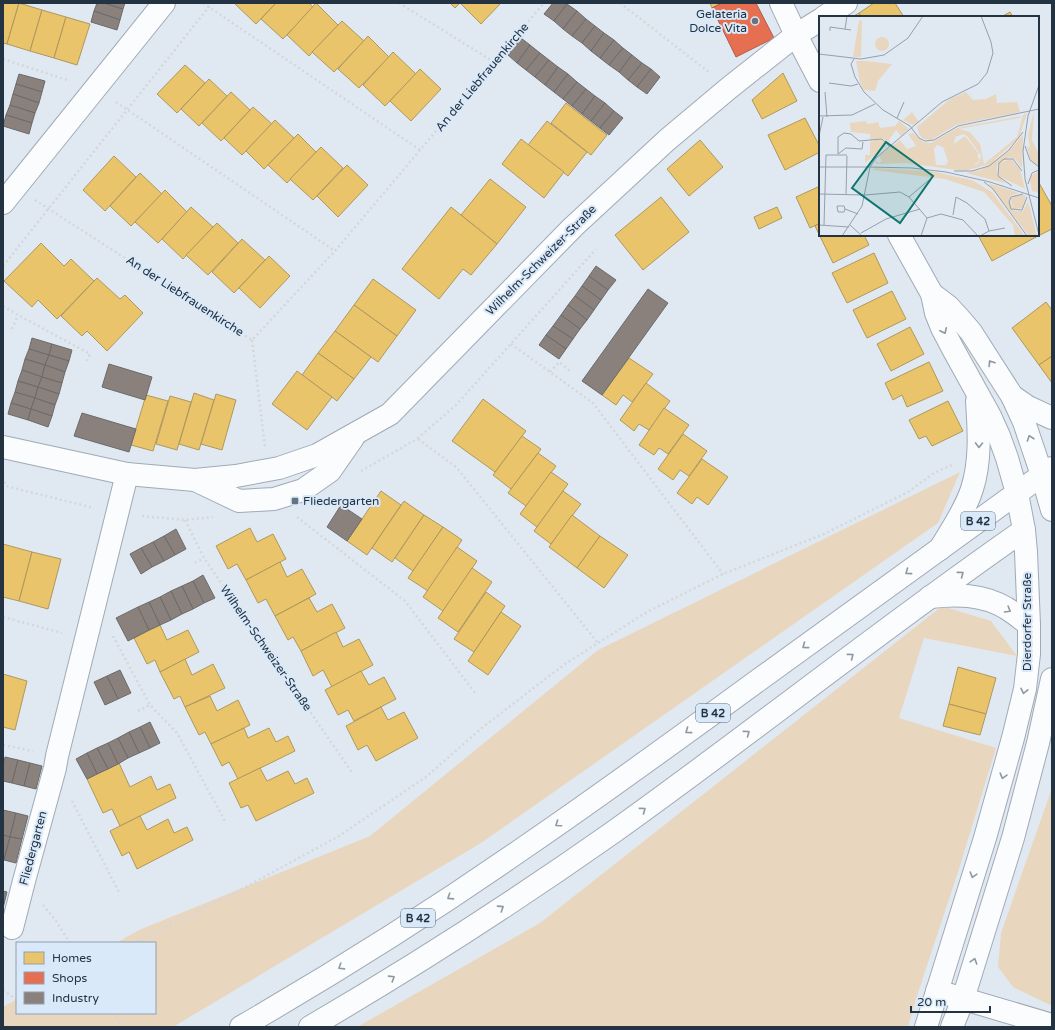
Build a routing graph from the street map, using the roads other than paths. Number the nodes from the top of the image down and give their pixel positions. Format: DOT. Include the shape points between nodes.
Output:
graph roads {
  1 [pos="164,3"];
  2 [pos="781,3"];
  3 [pos="846,3"];
  4 [pos="826,16"];
  5 [pos="819,21"];
  6 [pos="796,35"];
  7 [pos="819,79"];
  8 [pos="9,195"];
  9 [pos="900,236"];
  10 [pos="932,294"];
  11 [pos="976,392"];
  12 [pos="1012,396"];
  13 [pos="1052,418"];
  14 [pos="356,434"];
  15 [pos="3,447"];
  16 [pos="1047,471"];
  17 [pos="127,474"];
  18 [pos="195,480"];
  19 [pos="1017,493"];
  20 [pos="1052,509"];
  21 [pos="1024,530"];
  22 [pos="940,549"];
  23 [pos="930,597"];
  24 [pos="1029,625"];
  25 [pos="1052,679"];
  26 [pos="12,928"];
  27 [pos="937,991"];
  28 [pos="963,999"];
  29 [pos="1052,1025"];
  30 [pos="241,1027"];
  31 [pos="310,1027"];
  32 [pos="926,1027"];
  33 [pos="952,1027"];
  1 -- 8 [label="main road"];
  2 -- 6 [label="main road"];
  3 -- 4 [label="main road"];
  5 -- 6 [label="main road, Wilhelm-Schweizer-Straße"];
  6 -- 7 [label="main road"];
  6 -- 14 [label="main road, Wilhelm-Schweizer-Straße" via="667,140 573,227 390,414"];
  9 -- 10 [label="main road, Dierdorfer Straße"];
  10 -- 11 [label="main road, Dierdorfer Straße, one-way" via="942,328"];
  12 -- 10 [label="main road, Dierdorfer Straße, one-way" via="971,332 952,310"];
  11 -- 19 [label="main road, Dierdorfer Straße" via="990,416 1008,458"];
  11 -- 22 [label="main road, one-way" via="979,426 975,478 966,505"];
  12 -- 13 [label="main road"];
  16 -- 12 [label="main road, Dierdorfer Straße, one-way"];
  14 -- 18 [label="main road, Wilhelm-Schweizer-Straße" via="318,455 279,468"];
  14 -- 18 [label="main road" via="330,471 303,490 274,499 239,502"];
  15 -- 17 [label="main road, Wilhelm-Schweizer-Straße"];
  16 -- 19 [label="main road, B 42"];
  16 -- 20 [label="main road, Dierdorfer Straße"];
  17 -- 18 [label="main road, Wilhelm-Schweizer-Straße"];
  17 -- 26 [label="main road, Fliedergarten"];
  19 -- 21 [label="main road, Dierdorfer Straße"];
  19 -- 22 [label="main road, B 42"];
  20 -- 21 [label="main road, B 42"];
  23 -- 21 [label="main road, B 42, one-way"];
  21 -- 24 [label="main road, Dierdorfer Straße"];
  22 -- 30 [label="main road, B 42, one-way" via="526,847 402,928"];
  23 -- 24 [label="main road, one-way" via="977,597 1006,608"];
  31 -- 23 [label="main road, B 42, one-way" via="497,911 611,833"];
  24 -- 27 [label="main road, Dierdorfer Straße, one-way" via="1025,689 1013,738 983,846"];
  28 -- 25 [label="main road, one-way" via="1012,838 1038,743"];
  27 -- 28 [label="main road"];
  27 -- 32 [label="main road, Dierdorfer Straße"];
  28 -- 29 [label="main road"];
  28 -- 33 [label="main road"];
}
